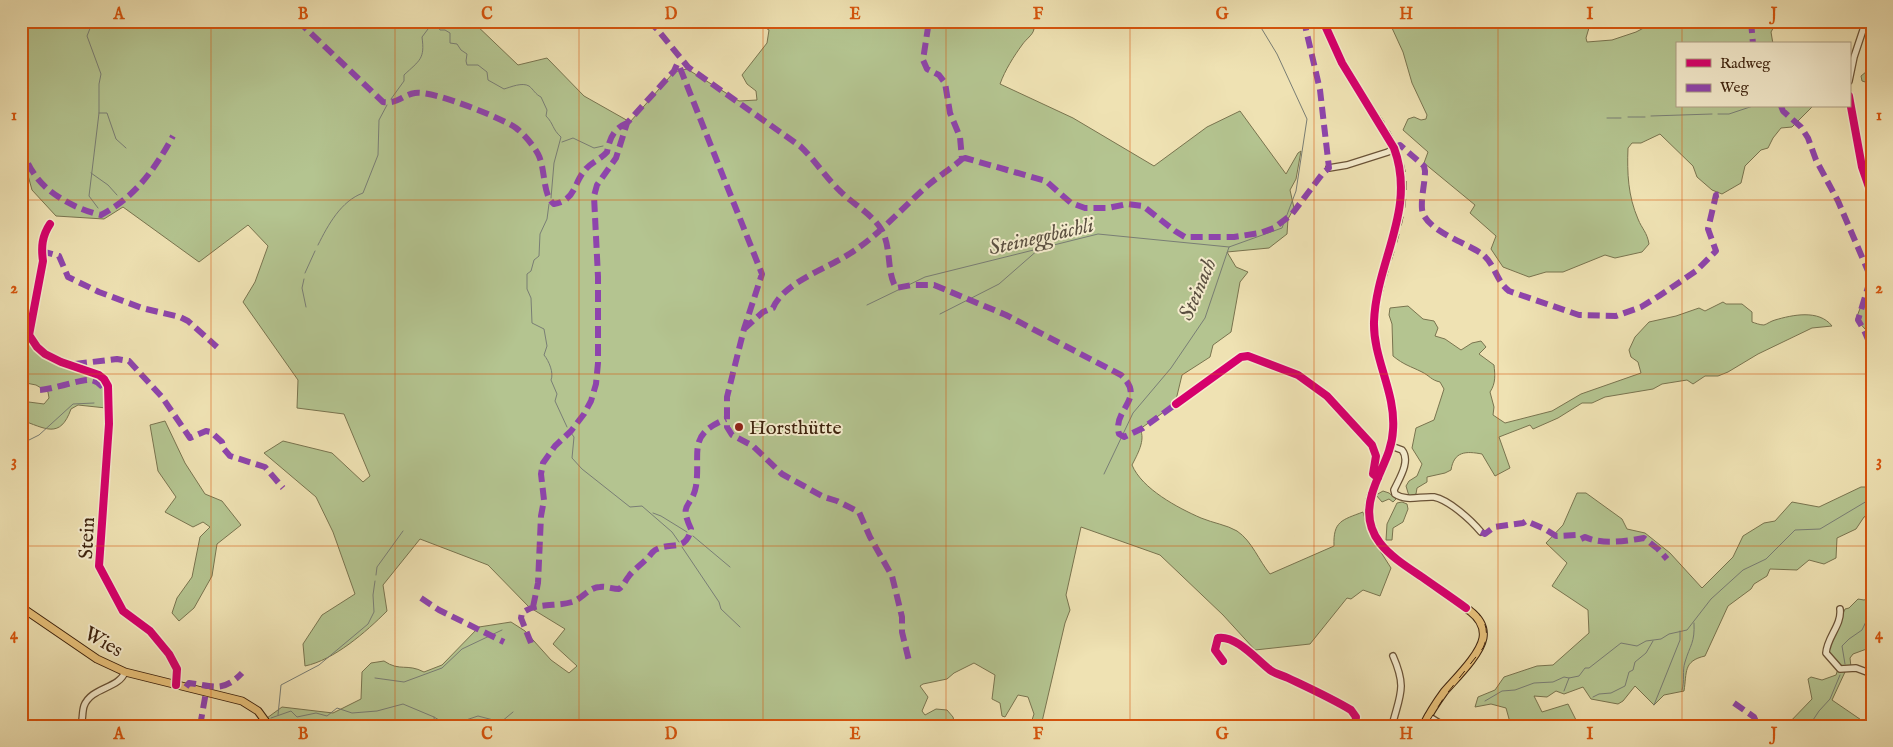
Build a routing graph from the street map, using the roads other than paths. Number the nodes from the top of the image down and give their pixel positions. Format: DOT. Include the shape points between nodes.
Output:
graph roads {
  1 [pos="1323,21"];
  2 [pos="1866,21"];
  3 [pos="1850,76"];
  4 [pos="1850,102"];
  5 [pos="1394,148"];
  6 [pos="1329,168"];
  7 [pos="1872,196"];
  8 [pos="50,224"];
  9 [pos="1176,404"];
  10 [pos="1391,446"];
  11 [pos="1378,478"];
  12 [pos="1481,532"];
  13 [pos="21,607"];
  14 [pos="1840,609"];
  15 [pos="1393,656"];
  16 [pos="1223,661"];
  17 [pos="125,672"];
  18 [pos="1872,674"];
  19 [pos="176,684"];
  20 [pos="1428,716"];
  21 [pos="81,726"];
  22 [pos="269,726"];
  23 [pos="1355,726"];
  24 [pos="1392,726"];
  25 [pos="1423,726"];
  26 [pos="1444,726"];
  1 -- 5 [label="main road" via="1346,70"];
  2 -- 3 [label="street"];
  4 -- 7 [label="street" via="1862,168"];
  5 -- 6 [label="street"];
  5 -- 10 [label="main road" via="1401,173 1401,202 1377,299 1374,332 1393,412"];
  8 -- 19 [label="street, Stein" via="40,250 43,261 29,335 45,354 92,372 104,379 108,386 109,424 99,566 123,611 150,631 170,654 177,669"];
  9 -- 11 [label="street" via="1248,356 1298,375 1327,396 1372,445 1376,456 1373,474"];
  10 -- 11 [label="main road"];
  10 -- 12 [label="street" via="1402,450 1406,458 1395,494 1410,498 1438,498 1469,518"];
  11 -- 20 [label="main road" via="1369,506 1371,526 1377,540 1390,555 1475,615 1483,629 1478,650"];
  13 -- 17 [label="main road, Wies" via="97,658"];
  14 -- 18 [label="street" via="1841,616 1826,653 1840,669 1856,668"];
  15 -- 24 [label="street" via="1401,675 1402,689"];
  16 -- 23 [label="street" via="1215,650 1218,638 1233,641 1270,670 1351,710 1356,717"];
  17 -- 19 [label="main road"];
  17 -- 21 [label="street, Wies" via="122,679 97,692 84,706"];
  19 -- 22 [label="main road" via="242,701 261,715"];
  20 -- 25 [label="main road"];
  20 -- 26 [label="street"];
}
